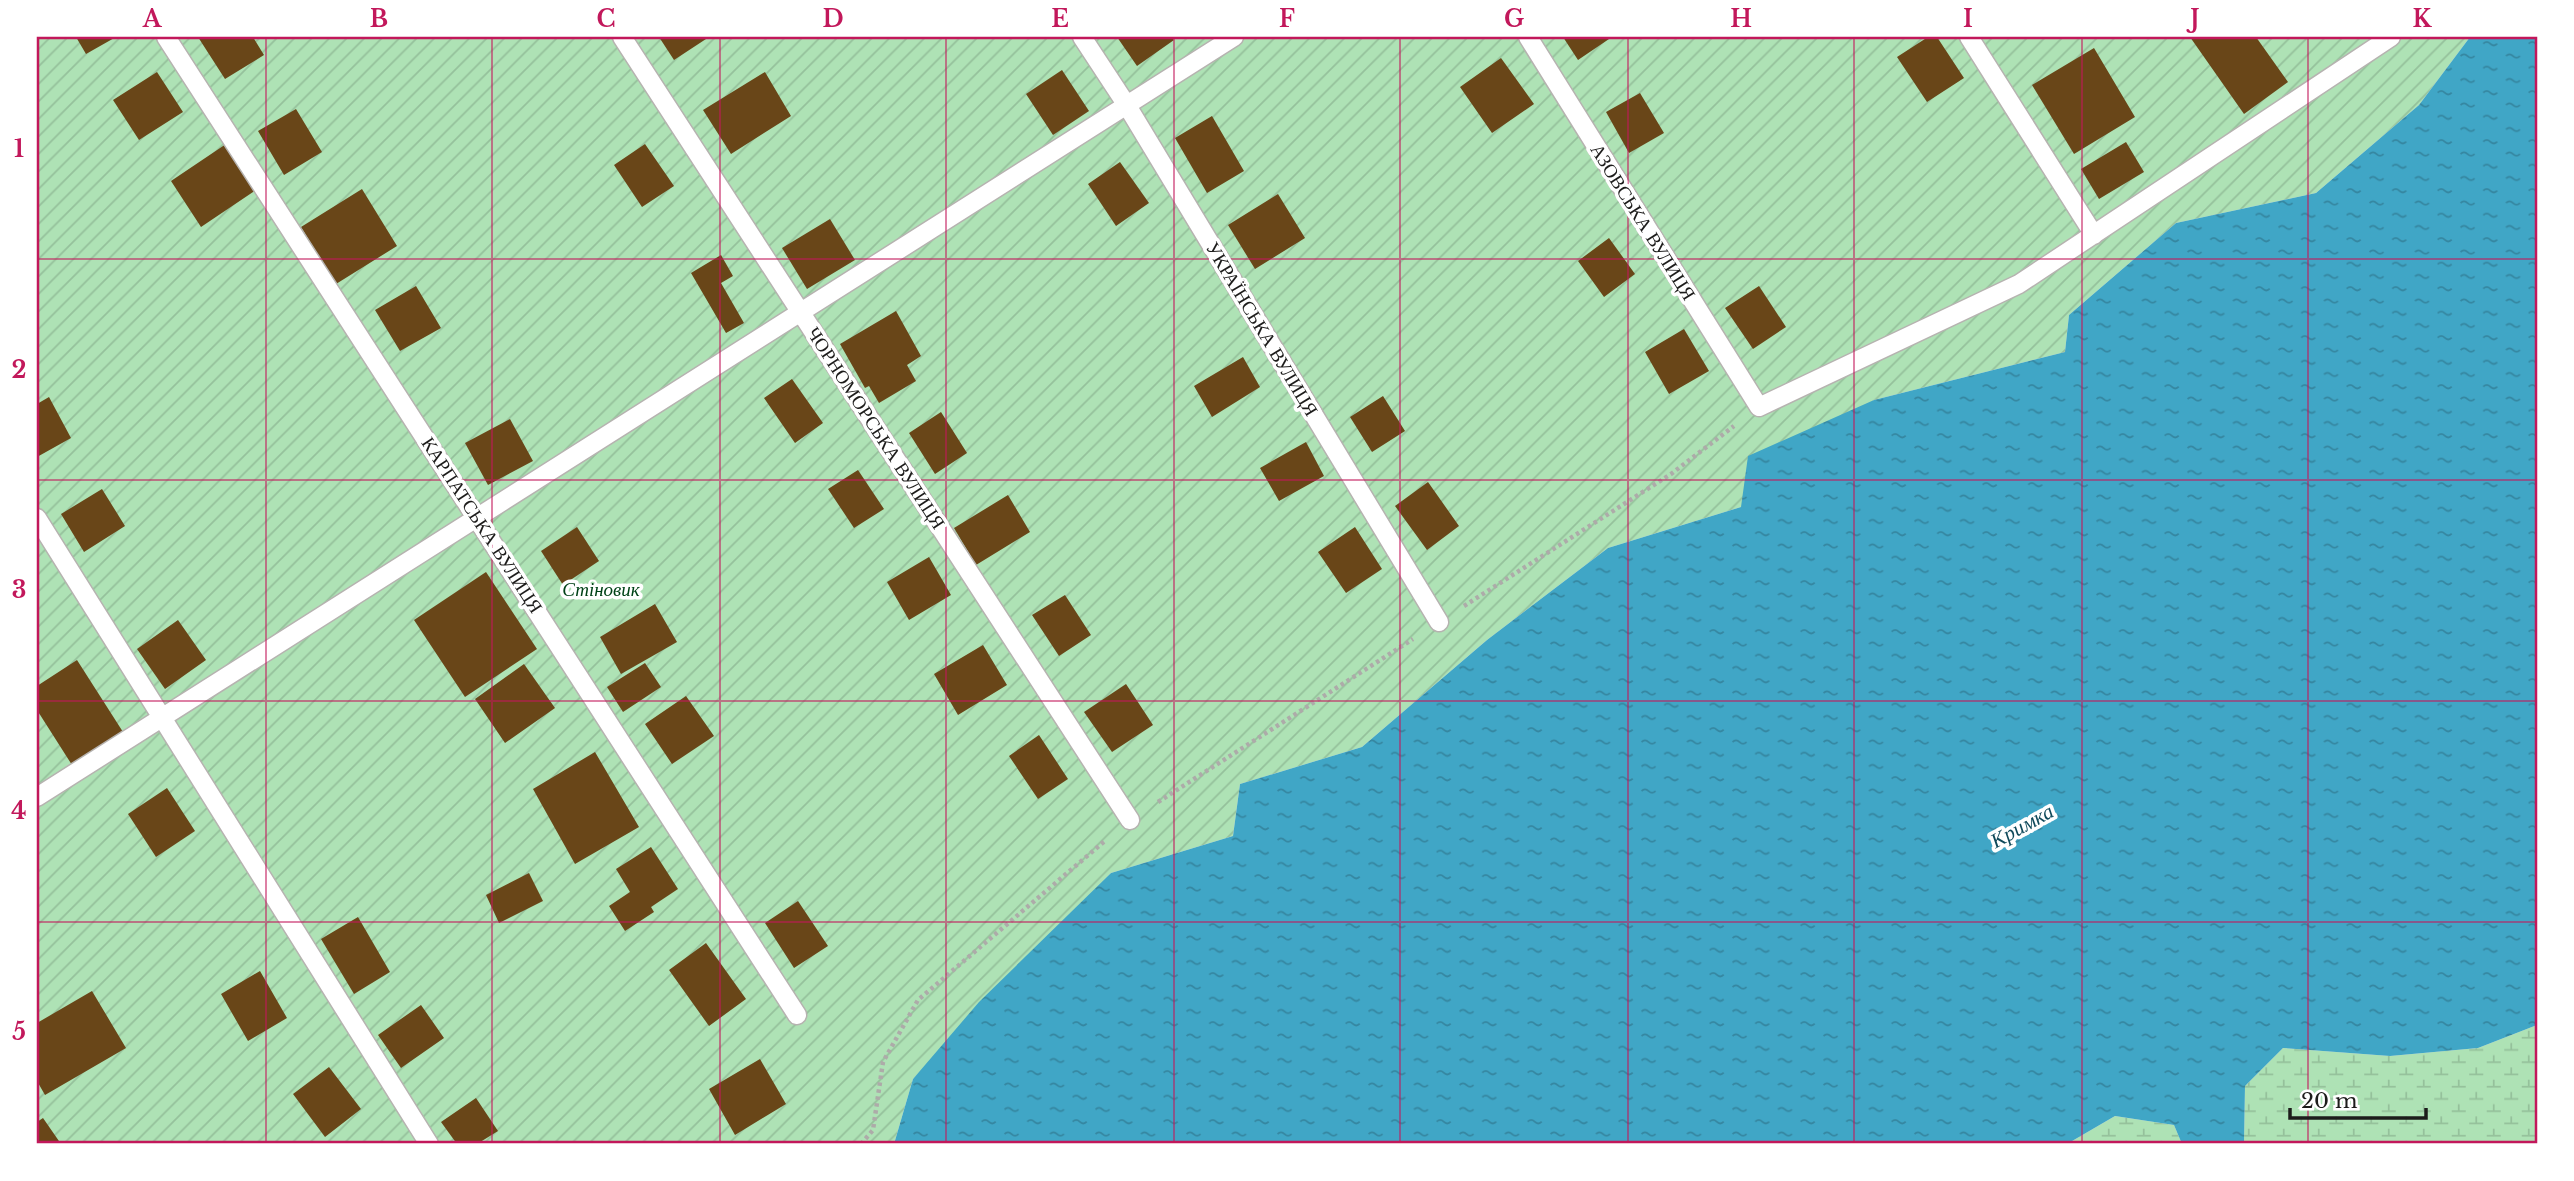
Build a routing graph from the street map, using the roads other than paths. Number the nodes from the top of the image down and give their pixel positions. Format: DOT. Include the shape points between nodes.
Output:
graph roads {
  1 [pos="166,37"];
  2 [pos="622,37"];
  3 [pos="1082,37"];
  4 [pos="1234,37"];
  5 [pos="1528,37"];
  6 [pos="1969,37"];
  7 [pos="2392,37"];
  8 [pos="1126,104"];
  9 [pos="2094,235"];
  10 [pos="801,312"];
  11 [pos="37,518"];
  12 [pos="478,519"];
  13 [pos="1439,622"];
  14 [pos="163,717"];
  15 [pos="37,797"];
  16 [pos="1130,820"];
  17 [pos="797,1015"];
  18 [pos="429,1144"];
  1 -- 12 [label="lane, КАРПАТСЬКА ВУЛИЦЯ"];
  2 -- 10 [label="lane, ЧОРНОМОРСЬКА ВУЛИЦЯ"];
  3 -- 8 [label="lane, УКРАЇНСЬКА ВУЛИЦЯ"];
  4 -- 8 [label="lane"];
  5 -- 9 [label="lane, АЗОВСЬКА ВУЛИЦЯ" via="1759,407 2019,284"];
  6 -- 9 [label="lane"];
  7 -- 9 [label="lane"];
  8 -- 10 [label="lane"];
  8 -- 13 [label="lane, УКРАЇНСЬКА ВУЛИЦЯ"];
  10 -- 12 [label="lane"];
  10 -- 16 [label="lane, ЧОРНОМОРСЬКА ВУЛИЦЯ"];
  11 -- 14 [label="lane"];
  12 -- 14 [label="lane"];
  12 -- 17 [label="lane, КАРПАТСЬКА ВУЛИЦЯ"];
  14 -- 15 [label="lane"];
  14 -- 18 [label="lane"];
}
